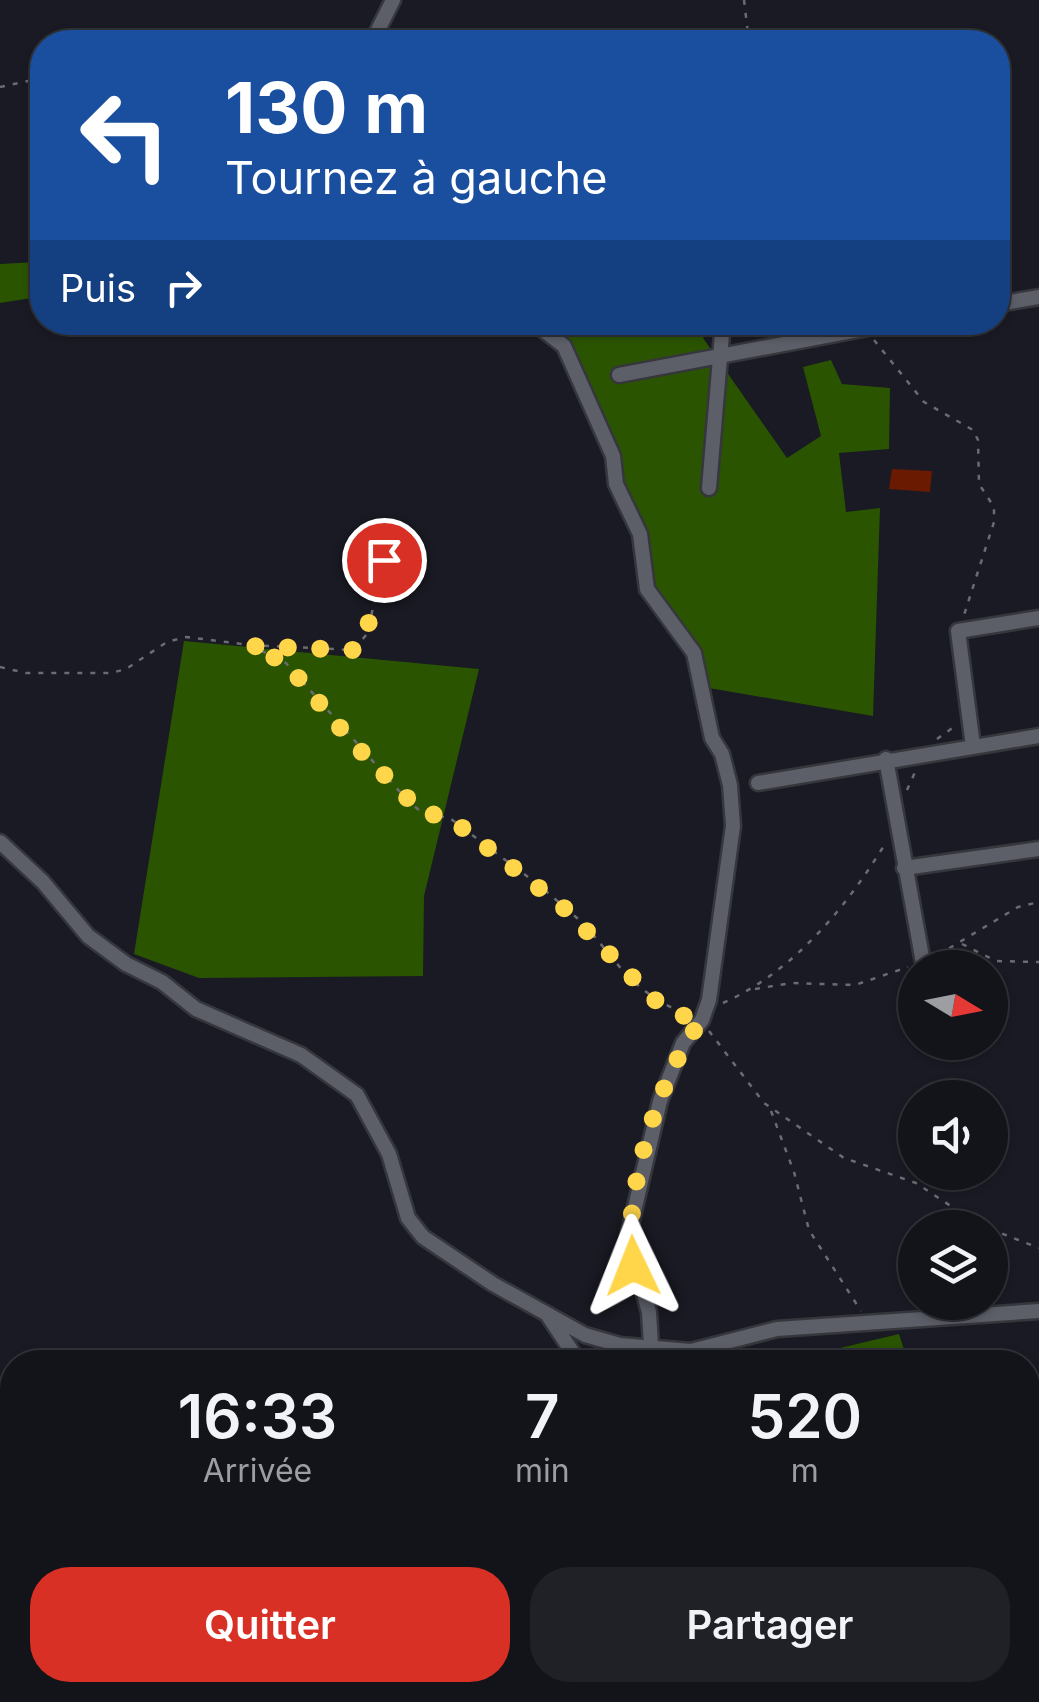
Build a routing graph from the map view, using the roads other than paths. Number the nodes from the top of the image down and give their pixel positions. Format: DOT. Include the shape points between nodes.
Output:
graph roads {
  1 [pos="393,0"];
  2 [pos="378,30"];
  3 [pos="1039,296"];
  4 [pos="1010,302"];
  5 [pos="550,335"];
  6 [pos="721,335"];
  7 [pos="834,335"];
  8 [pos="720,356"];
  9 [pos="619,375"];
  10 [pos="709,488"];
  11 [pos="1039,618"];
  12 [pos="1039,736"];
  13 [pos="973,746"];
  14 [pos="886,760"];
  15 [pos="758,783"];
  16 [pos="0,842"];
  17 [pos="1039,849"];
  18 [pos="904,868"];
  19 [pos="920,950"];
  20 [pos="544,1309"];
  21 [pos="1039,1311"];
  22 [pos="651,1345"];
  23 [pos="571,1350"];
  24 [pos="651,1350"];
  1 -- 2 [label="street"];
  3 -- 4 [label="street"];
  5 -- 22 [label="street" via="564,346 612,456 616,484 640,534 647,589 694,653 712,738 730,784 733,826 702,1020 683,1044 660,1101 628,1237"];
  6 -- 8 [label="street"];
  7 -- 8 [label="street"];
  8 -- 9 [label="street"];
  8 -- 10 [label="street"];
  11 -- 13 [label="street" via="958,631"];
  12 -- 13 [label="street"];
  13 -- 14 [label="street"];
  14 -- 15 [label="street"];
  14 -- 18 [label="street"];
  16 -- 20 [label="street" via="88,936 126,964 196,1009 301,1055 357,1095 389,1154 408,1218 424,1237"];
  17 -- 18 [label="street"];
  18 -- 19 [label="street"];
  20 -- 22 [label="street" via="585,1334 620,1345"];
  20 -- 23 [label="street"];
  21 -- 22 [label="street" via="777,1328 691,1350"];
  22 -- 24 [label="street"];
}
